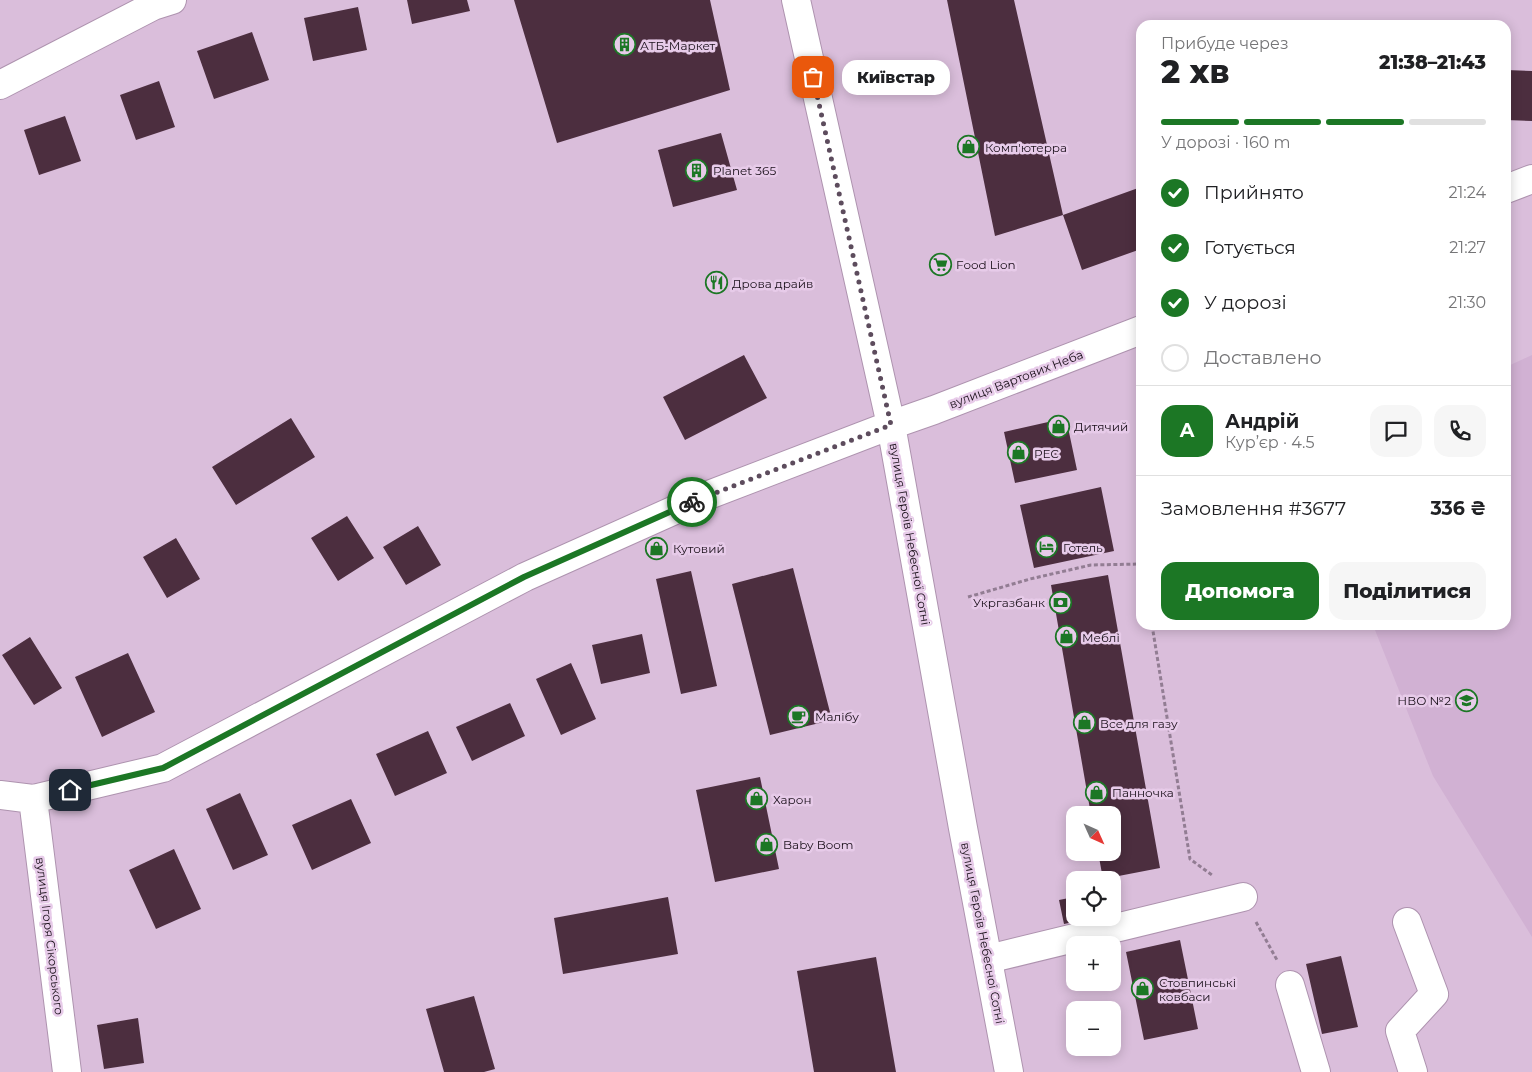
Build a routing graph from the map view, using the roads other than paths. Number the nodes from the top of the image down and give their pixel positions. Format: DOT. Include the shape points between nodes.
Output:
graph roads {
  1 [pos="172,0"];
  2 [pos="796,0"];
  3 [pos="0,85"];
  4 [pos="1532,179"];
  5 [pos="1511,187"];
  6 [pos="1136,332"];
  7 [pos="891,425"];
  8 [pos="0,795"];
  9 [pos="33,799"];
  10 [pos="1242,897"];
  11 [pos="1407,922"];
  12 [pos="988,959"];
  13 [pos="1290,985"];
  14 [pos="67,1072"];
  15 [pos="1009,1072"];
  16 [pos="1316,1072"];
  17 [pos="1413,1072"];
  1 -- 3 [label="street" via="153,6"];
  2 -- 7 [label="street, вулиця Героїв Небесної Сотні"];
  4 -- 5 [label="street"];
  6 -- 7 [label="street, вулиця Вартових Неба"];
  7 -- 9 [label="street, вулиця Вартових Неба" via="706,496 524,577 163,768"];
  7 -- 12 [label="street, вулиця Героїв Небесної Сотні"];
  8 -- 9 [label="street"];
  9 -- 14 [label="street, вулиця Ігоря Сікорського"];
  10 -- 12 [label="street"];
  11 -- 17 [label="street" via="1434,994 1400,1031"];
  12 -- 15 [label="street, вулиця Героїв Небесної Сотні"];
  13 -- 16 [label="street"];
}
